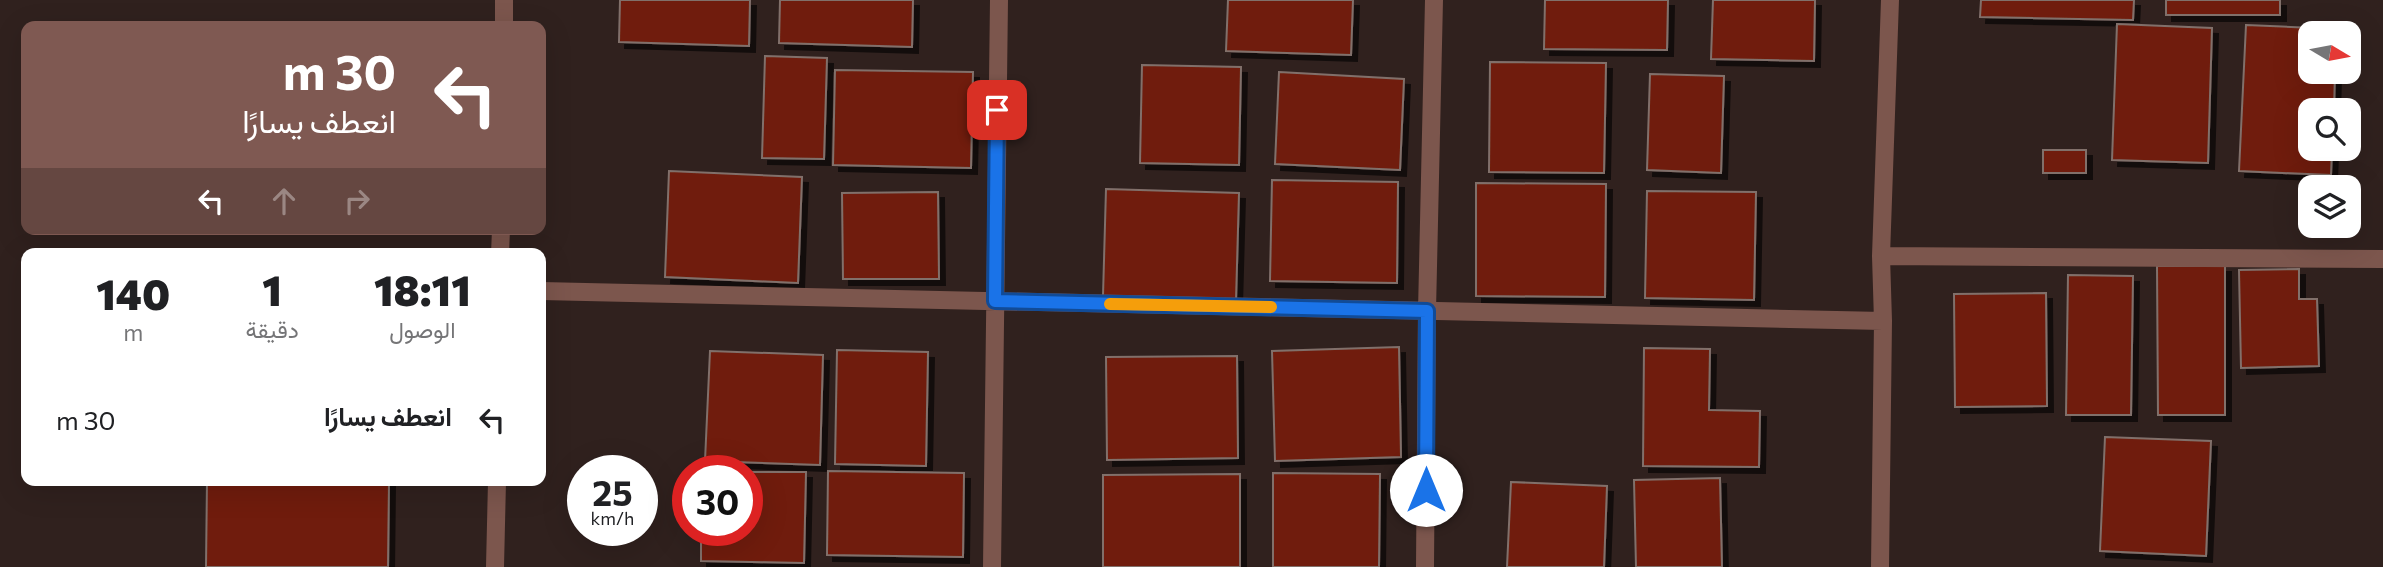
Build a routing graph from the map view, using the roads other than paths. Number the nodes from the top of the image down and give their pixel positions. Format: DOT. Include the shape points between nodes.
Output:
graph roads {
  1 [pos="504,0"];
  2 [pos="999,0"];
  3 [pos="1434,0"];
  4 [pos="1889,0"];
  5 [pos="504,21"];
  6 [pos="1881,256"];
  7 [pos="2383,259"];
  8 [pos="546,291"];
  9 [pos="995,301"];
  10 [pos="1427,311"];
  11 [pos="1883,321"];
  12 [pos="497,486"];
  13 [pos="495,567"];
  14 [pos="992,567"];
  15 [pos="1425,567"];
  16 [pos="1880,567"];
  1 -- 5 [label="street"];
  2 -- 9 [label="street"];
  3 -- 10 [label="street"];
  4 -- 6 [label="street"];
  6 -- 7 [label="street"];
  6 -- 11 [label="street"];
  8 -- 9 [label="street"];
  9 -- 10 [label="street"];
  9 -- 14 [label="street"];
  10 -- 11 [label="street"];
  10 -- 15 [label="street"];
  11 -- 16 [label="street"];
  12 -- 13 [label="street"];
}
